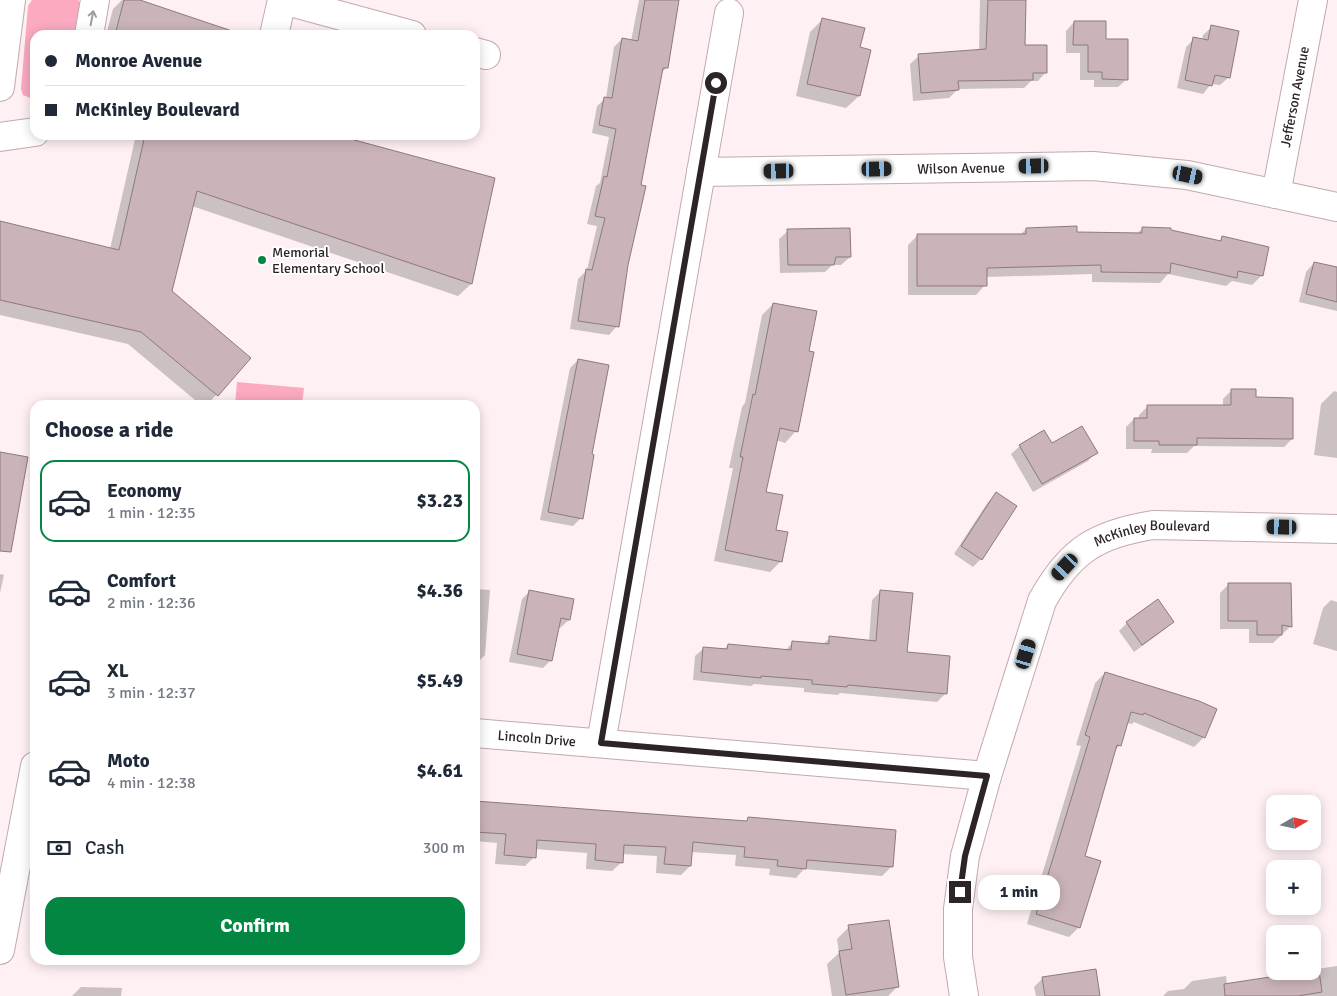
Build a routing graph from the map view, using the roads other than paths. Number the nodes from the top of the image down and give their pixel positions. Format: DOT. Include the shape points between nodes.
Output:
graph roads {
  1 [pos="11,0"];
  2 [pos="95,0"];
  3 [pos="282,0"];
  4 [pos="1313,0"];
  5 [pos="728,12"];
  6 [pos="90,30"];
  7 [pos="275,30"];
  8 [pos="393,30"];
  9 [pos="0,87"];
  10 [pos="701,172"];
  11 [pos="1276,194"];
  12 [pos="1337,207"];
  13 [pos="1337,529"];
  14 [pos="480,733"];
  15 [pos="601,743"];
  16 [pos="987,776"];
  17 [pos="30,792"];
  18 [pos="0,950"];
  19 [pos="964,996"];
  1 -- 9 [label="street"];
  6 -- 2 [label="street, one-way"];
  3 -- 7 [label="street"];
  3 -- 8 [label="street"];
  4 -- 11 [label="street, Jefferson Avenue"];
  5 -- 10 [label="street"];
  10 -- 11 [label="street, Wilson Avenue" via="1093,166 1188,175"];
  10 -- 15 [label="street"];
  11 -- 12 [label="street, Wilson Avenue"];
  13 -- 16 [label="street, McKinley Boulevard" via="1153,524 1125,529 1098,540 1055,578 1042,602"];
  14 -- 15 [label="street, Lincoln Drive"];
  15 -- 16 [label="street, Lincoln Drive"];
  16 -- 19 [label="street, McKinley Boulevard" via="965,856 958,909 958,956"];
  17 -- 18 [label="street"];
}
